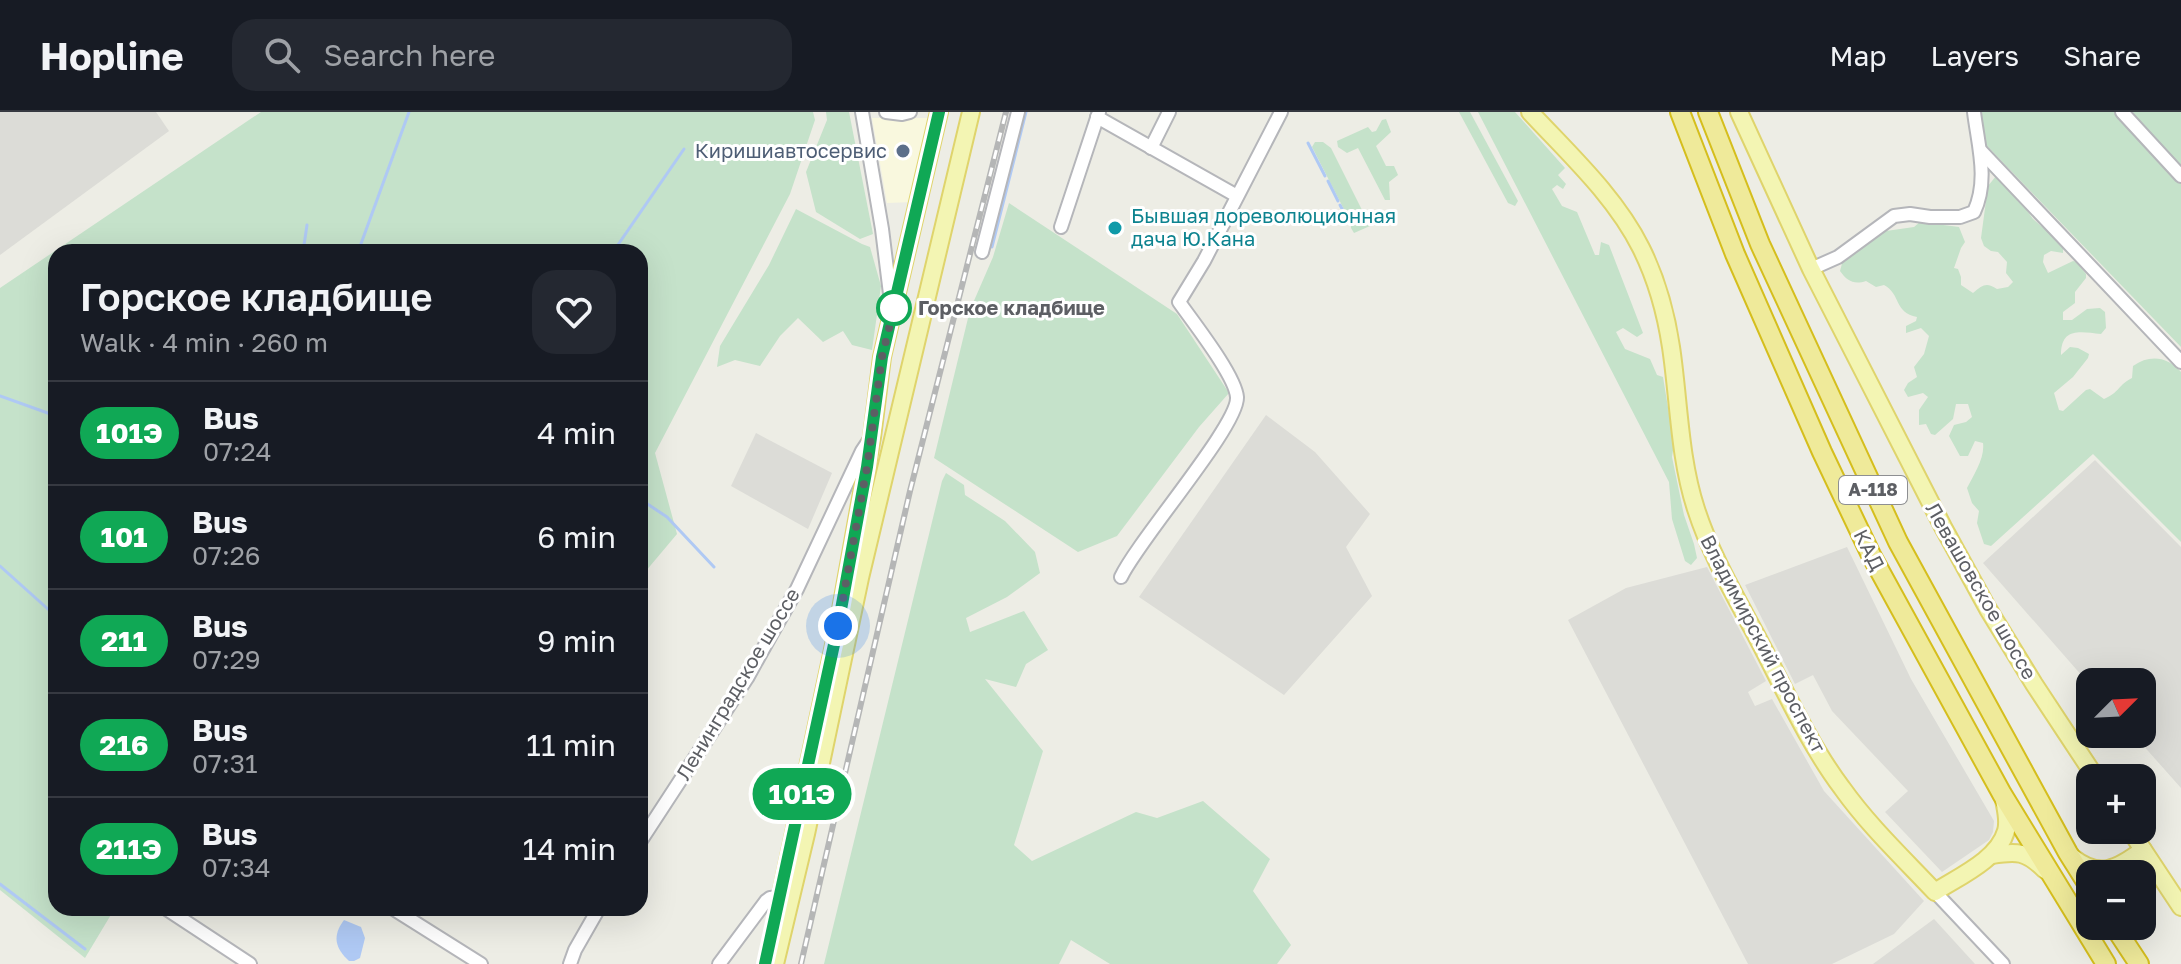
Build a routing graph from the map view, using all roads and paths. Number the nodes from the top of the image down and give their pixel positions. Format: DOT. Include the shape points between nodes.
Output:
graph roads {
  1 [pos="862,112"];
  2 [pos="886,112"];
  3 [pos="910,112"];
  4 [pos="939,112"];
  5 [pos="971,112"];
  6 [pos="1018,112"];
  7 [pos="1169,112"];
  8 [pos="1281,112"];
  9 [pos="1530,112"];
  10 [pos="1680,112"];
  11 [pos="1708,112"];
  12 [pos="1739,112"];
  13 [pos="1974,112"];
  14 [pos="2122,112"];
  15 [pos="1098,115"];
  16 [pos="1151,148"];
  17 [pos="1980,150"];
  18 [pos="2181,176"];
  19 [pos="1237,196"];
  20 [pos="1061,227"];
  21 [pos="982,252"];
  22 [pos="1811,269"];
  23 [pos="893,313"];
  24 [pos="882,357"];
  25 [pos="2181,362"];
  26 [pos="909,368"];
  27 [pos="872,437"];
  28 [pos="1121,577"];
  29 [pos="2087,764"];
  30 [pos="2002,794"];
  31 [pos="648,829"];
  32 [pos="2139,844"];
  33 [pos="2143,850"];
  34 [pos="2068,853"];
  35 [pos="1992,855"];
  36 [pos="2077,860"];
  37 [pos="2130,860"];
  38 [pos="2076,866"];
  39 [pos="2049,874"];
  40 [pos="1935,892"];
  41 [pos="780,897"];
  42 [pos="2181,907"];
  43 [pos="177,916"];
  44 [pos="405,916"];
  45 [pos="595,916"];
  46 [pos="2123,940"];
  47 [pos="250,964"];
  48 [pos="481,964"];
  49 [pos="569,964"];
  50 [pos="719,964"];
  51 [pos="765,964"];
  52 [pos="775,964"];
  53 [pos="2003,964"];
  54 [pos="2106,964"];
  55 [pos="2139,964"];
  1 -- 23 [label="street"];
  2 -- 3 [label="street"];
  4 -- 23 [label="main road"];
  5 -- 26 [label="main road"];
  6 -- 21 [label="street"];
  7 -- 16 [label="street"];
  8 -- 19 [label="street"];
  9 -- 40 [label="main road, Владимирский проспект" via="1605,195 1642,249 1671,344 1695,507 1723,574 1839,785"];
  10 -- 30 [label="highway, КАД / А-118" via="1822,452 1871,555"];
  11 -- 34 [label="highway, КАД / А-118" via="1760,244 1898,542"];
  12 -- 22 [label="main road, Левашовское шоссе"];
  13 -- 17 [label="street"];
  14 -- 18 [label="street"];
  15 -- 16 [label="street"];
  15 -- 20 [label="street"];
  16 -- 19 [label="street"];
  17 -- 22 [label="street" via="1980,200 1974,212 1960,217 1894,216 1838,257"];
  17 -- 25 [label="street"];
  19 -- 28 [label="street" via="1179,302 1230,377 1237,397 1234,414"];
  22 -- 29 [label="main road, Левашовское шоссе" via="1988,609"];
  23 -- 24 [label="main road"];
  24 -- 26 [label="main road" via="891,373 903,374"];
  24 -- 27 [label="main road"];
  26 -- 52 [label="main road"];
  27 -- 31 [label="street, Ленинградское шоссе" via="759,656"];
  27 -- 41 [label="main road"];
  30 -- 35 [label="main road" via="2008,823"];
  30 -- 39 [label="highway, КАД / А-118"];
  32 -- 33 [label="main road"];
  33 -- 37 [label="main road"];
  33 -- 42 [label="main road"];
  34 -- 36 [label="main road"];
  34 -- 38 [label="highway, КАД / А-118"];
  35 -- 39 [label="main road" via="2026,855"];
  35 -- 40 [label="main road"];
  39 -- 54 [label="highway, КАД / А-118"];
  40 -- 53 [label="street, Владимирский проспект"];
  41 -- 50 [label="street" via="766,901"];
  41 -- 51 [label="main road"];
  43 -- 47 [label="street"];
  44 -- 48 [label="street"];
  45 -- 49 [label="street"];
  46 -- 55 [label="highway"];
}
